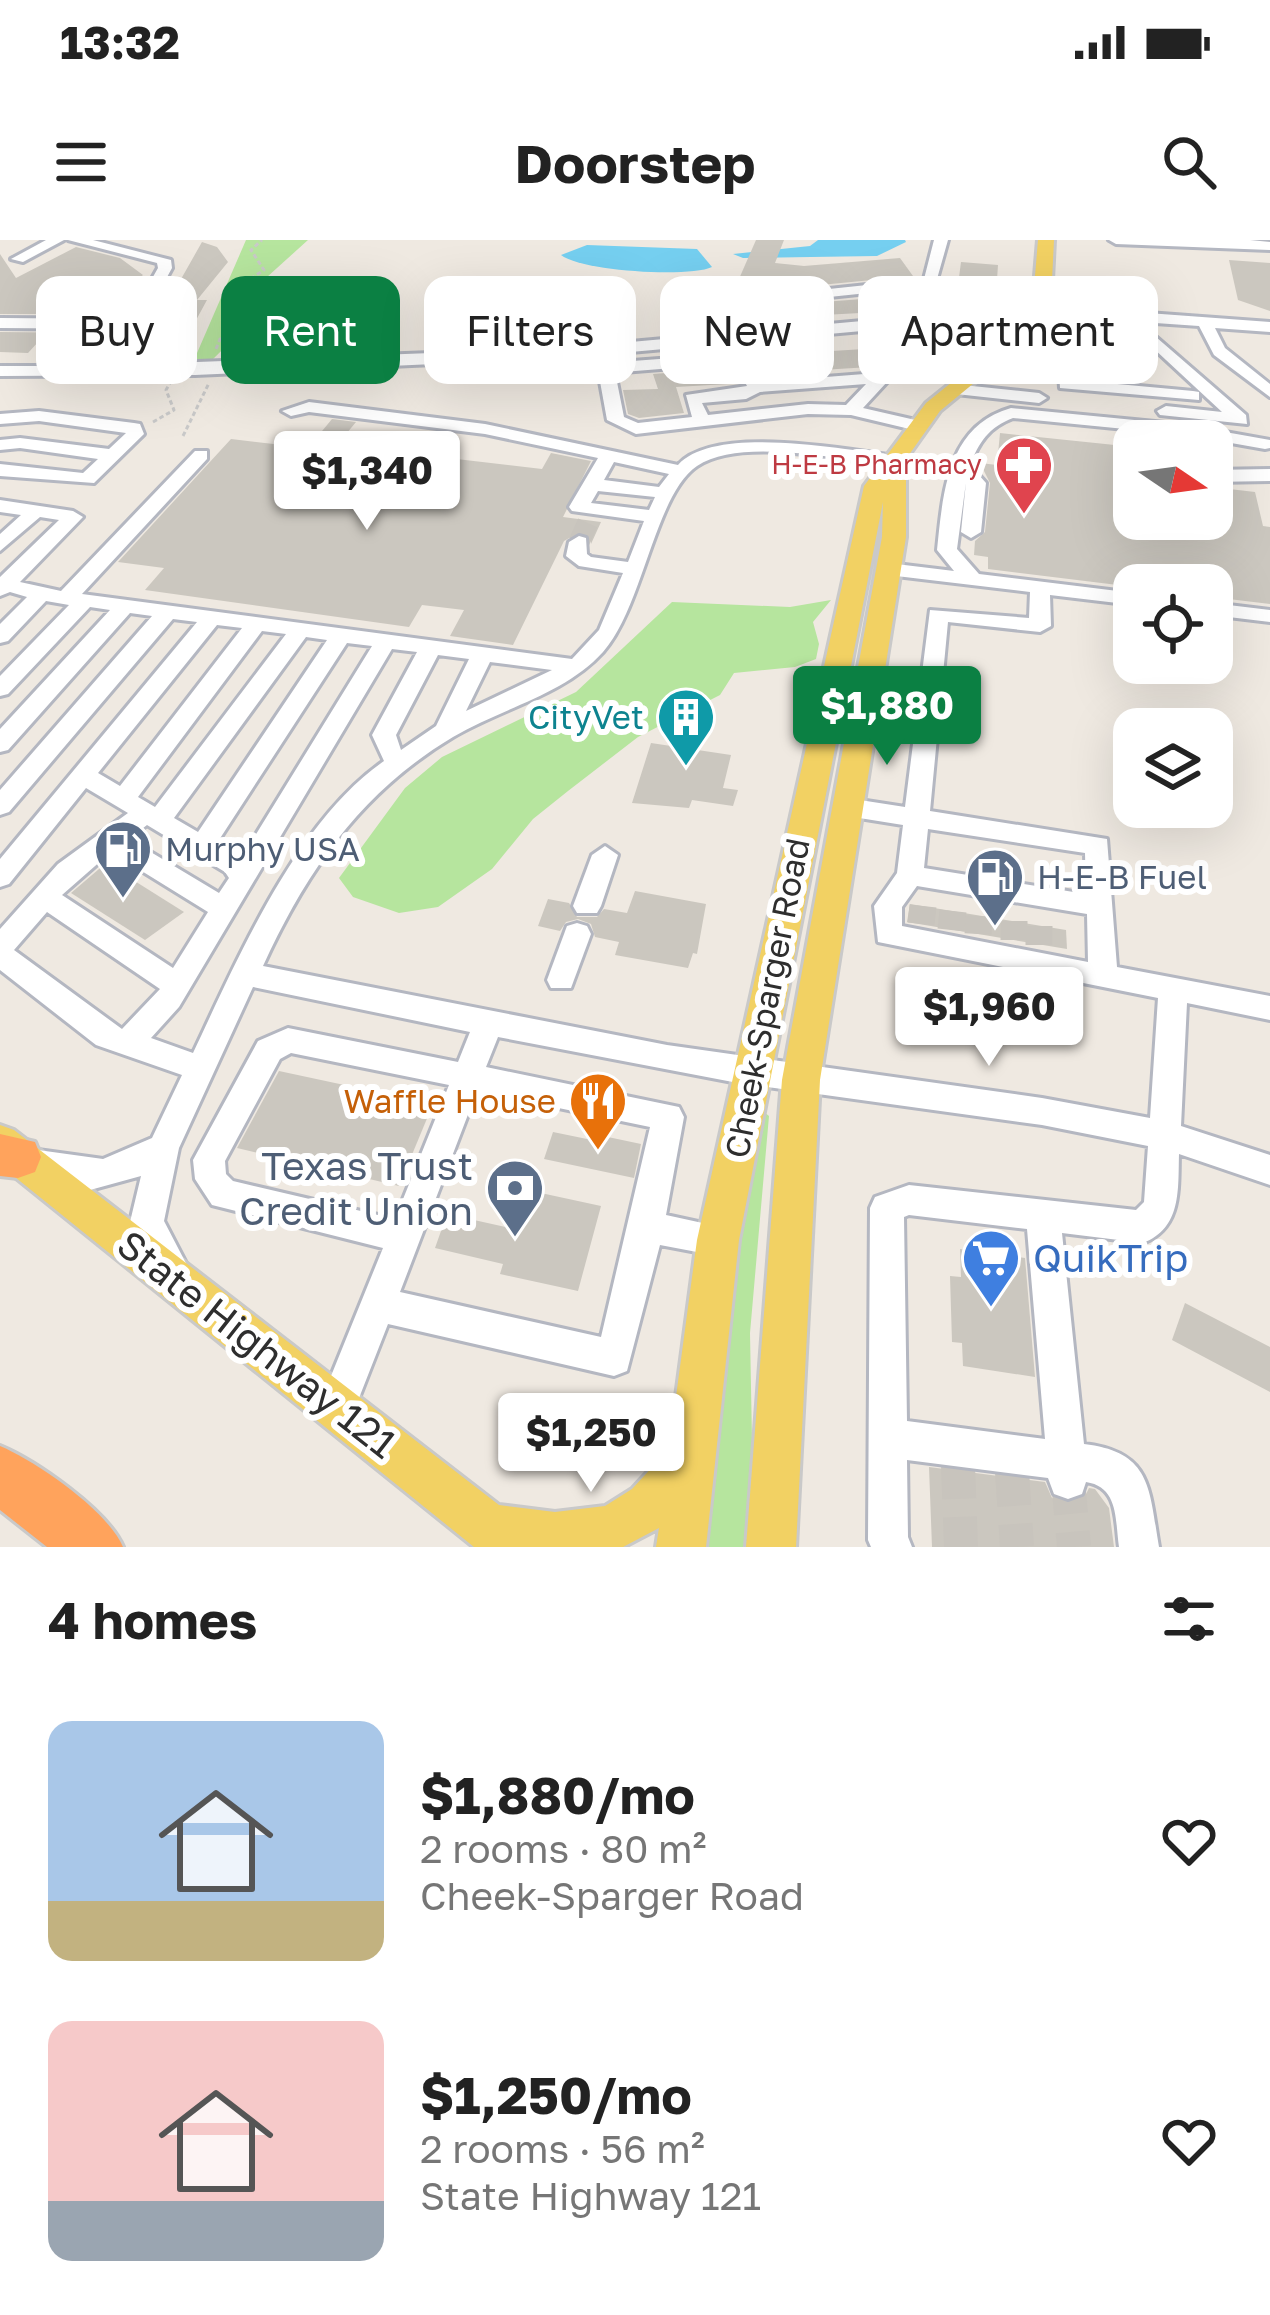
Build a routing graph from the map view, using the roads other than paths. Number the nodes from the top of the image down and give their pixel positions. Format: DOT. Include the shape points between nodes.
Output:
graph roads {
  1 [pos="58,240"];
  2 [pos="75,240"];
  3 [pos="941,240"];
  4 [pos="1046,240"];
  5 [pos="1116,240"];
  6 [pos="1210,240"];
  7 [pos="1270,246"];
  8 [pos="18,260"];
  9 [pos="160,276"];
  10 [pos="1042,276"];
  11 [pos="834,293"];
  12 [pos="1158,317"];
  13 [pos="1206,321"];
  14 [pos="0,323"];
  15 [pos="36,323"];
  16 [pos="1229,323"];
  17 [pos="858,326"];
  18 [pos="1270,327"];
  19 [pos="1158,349"];
  20 [pos="1227,354"];
  21 [pos="660,364"];
  22 [pos="197,370"];
  23 [pos="1245,370"];
  24 [pos="1270,370"];
  25 [pos="0,371"];
  26 [pos="36,371"];
  27 [pos="754,384"];
  28 [pos="794,384"];
  29 [pos="875,384"];
  30 [pos="960,384"];
  31 [pos="1066,384"];
  32 [pos="756,387"];
  33 [pos="953,389"];
  34 [pos="1270,392"];
  35 [pos="1216,399"];
  36 [pos="0,401"];
  37 [pos="808,409"];
  38 [pos="851,410"];
  39 [pos="291,411"];
  40 [pos="48,417"];
  41 [pos="1240,418"];
  42 [pos="0,419"];
  43 [pos="702,421"];
  44 [pos="918,426"];
  45 [pos="983,427"];
  46 [pos="1113,441"];
  47 [pos="0,446"];
  48 [pos="1233,448"];
  49 [pos="1268,449"];
  50 [pos="113,454"];
  51 [pos="201,454"];
  52 [pos="609,455"];
  53 [pos="896,461"];
  54 [pos="960,465"];
  55 [pos="0,470"];
  56 [pos="682,471"];
  57 [pos="1270,475"];
  58 [pos="1233,476"];
  59 [pos="590,484"];
  60 [pos="666,493"];
  61 [pos="0,506"];
  62 [pos="36,512"];
  63 [pos="656,517"];
  64 [pos="579,542"];
  65 [pos="0,545"];
  66 [pos="855,565"];
  67 [pos="635,569"];
  68 [pos="888,569"];
  69 [pos="966,572"];
  70 [pos="2,586"];
  71 [pos="1040,587"];
  72 [pos="42,594"];
  73 [pos="1113,596"];
  74 [pos="75,599"];
  75 [pos="125,605"];
  76 [pos="168,611"];
  77 [pos="1233,611"];
  78 [pos="1270,616"];
  79 [pos="212,617"];
  80 [pos="257,623"];
  81 [pos="301,629"];
  82 [pos="341,635"];
  83 [pos="0,636"];
  84 [pos="386,641"];
  85 [pos="431,647"];
  86 [pos="483,654"];
  87 [pos="577,667"];
  88 [pos="831,682"];
  89 [pos="867,686"];
  90 [pos="0,689"];
  91 [pos="445,730"];
  92 [pos="0,744"];
  93 [pos="399,762"];
  94 [pos="83,775"];
  95 [pos="0,806"];
  96 [pos="847,806"];
  97 [pos="143,811"];
  98 [pos="918,818"];
  99 [pos="112,841"];
  100 [pos="202,846"];
  101 [pos="605,855"];
  102 [pos="918,876"];
  103 [pos="0,877"];
  104 [pos="243,877"];
  105 [pos="968,884"];
  106 [pos="1027,894"];
  107 [pos="46,897"];
  108 [pos="1100,906"];
  109 [pos="224,909"];
  110 [pos="921,923"];
  111 [pos="965,931"];
  112 [pos="1026,942"];
  113 [pos="0,952"];
  114 [pos="246,974"];
  115 [pos="1103,975"];
  116 [pos="561,980"];
  117 [pos="177,986"];
  118 [pos="1173,992"];
  119 [pos="1270,1008"];
  120 [pos="489,1022"];
  121 [pos="126,1045"];
  122 [pos="202,1070"];
  123 [pos="752,1071"];
  124 [pos="469,1073"];
  125 [pos="801,1080"];
  126 [pos="1164,1132"];
  127 [pos="163,1148"];
  128 [pos="12,1154"];
  129 [pos="1270,1170"];
  130 [pos="1043,1215"];
  131 [pos="647,1227"];
  132 [pos="404,1237"];
  133 [pos="718,1240"];
  134 [pos="179,1282"];
  135 [pos="378,1304"];
  136 [pos="337,1408"];
  137 [pos="887,1438"];
  138 [pos="691,1460"];
  139 [pos="1067,1470"];
  140 [pos="0,1474"];
  141 [pos="500,1537"];
  142 [pos="94,1547"];
  143 [pos="681,1547"];
  144 [pos="772,1547"];
  145 [pos="892,1547"];
  146 [pos="1139,1547"];
  1 -- 8 [label="street"];
  2 -- 9 [label="street" via="164,260"];
  3 -- 11 [label="street" via="930,283"];
  4 -- 10 [label="main road"];
  5 -- 6 [label="street"];
  6 -- 7 [label="street"];
  12 -- 13 [label="street"];
  13 -- 16 [label="street"];
  13 -- 20 [label="street" via="1211,347"];
  14 -- 15 [label="street"];
  16 -- 18 [label="street"];
  16 -- 20 [label="street"];
  17 -- 22 [label="street" via="598,350"];
  19 -- 35 [label="street"];
  20 -- 23 [label="street"];
  21 -- 43 [label="street" via="619,367 607,376 616,420 636,429"];
  23 -- 24 [label="street"];
  23 -- 34 [label="street"];
  25 -- 26 [label="street"];
  27 -- 32 [label="street"];
  28 -- 32 [label="street"];
  28 -- 37 [label="street"];
  29 -- 38 [label="street"];
  30 -- 33 [label="main road, Cheek-Sparger Road"];
  31 -- 35 [label="street"];
  32 -- 43 [label="street" via="692,399"];
  33 -- 41 [label="street"];
  33 -- 44 [label="main road, Cheek-Sparger Road"];
  35 -- 41 [label="street"];
  36 -- 40 [label="street" via="43,400"];
  37 -- 38 [label="street"];
  37 -- 43 [label="street"];
  38 -- 44 [label="street"];
  39 -- 52 [label="street" via="485,429"];
  40 -- 42 [label="street"];
  40 -- 50 [label="street" via="134,428"];
  41 -- 49 [label="street"];
  44 -- 53 [label="main road, Cheek-Sparger Road"];
  45 -- 46 [label="street"];
  45 -- 49 [label="street" via="1011,413 1186,430"];
  45 -- 54 [label="street"];
  47 -- 50 [label="street"];
  48 -- 49 [label="street"];
  50 -- 55 [label="street" via="87,478"];
  51 -- 74 [label="street"];
  52 -- 56 [label="street"];
  52 -- 59 [label="street"];
  53 -- 56 [label="street" via="735,448"];
  53 -- 66 [label="main road, Cheek-Sparger Road" via="874,486"];
  53 -- 68 [label="main road, Cheek-Sparger Road"];
  54 -- 69 [label="street" via="976,482"];
  54 -- 69 [label="street" via="947,550"];
  56 -- 60 [label="street"];
  57 -- 58 [label="street"];
  59 -- 60 [label="street"];
  59 -- 63 [label="street" via="579,507 592,515"];
  60 -- 63 [label="street"];
  61 -- 62 [label="street"];
  62 -- 65 [label="street"];
  62 -- 70 [label="street" via="74,517"];
  63 -- 67 [label="street"];
  64 -- 67 [label="street" via="576,556 586,562"];
  66 -- 68 [label="main road"];
  66 -- 88 [label="main road, Cheek-Sparger Road"];
  67 -- 87 [label="street" via="609,632"];
  68 -- 69 [label="street"];
  68 -- 89 [label="main road, Cheek-Sparger Road"];
  69 -- 71 [label="street"];
  70 -- 72 [label="street"];
  71 -- 73 [label="street"];
  71 -- 98 [label="street" via="1040,626 938,614"];
  72 -- 74 [label="street"];
  72 -- 83 [label="street"];
  74 -- 75 [label="street"];
  74 -- 90 [label="street"];
  75 -- 76 [label="street"];
  75 -- 92 [label="street"];
  76 -- 79 [label="street"];
  76 -- 95 [label="street"];
  77 -- 78 [label="street"];
  79 -- 80 [label="street"];
  79 -- 94 [label="street"];
  80 -- 81 [label="street"];
  80 -- 97 [label="street"];
  81 -- 82 [label="street"];
  81 -- 97 [label="street"];
  82 -- 84 [label="street"];
  82 -- 100 [label="street"];
  84 -- 85 [label="street"];
  84 -- 104 [label="street"];
  85 -- 86 [label="street"];
  85 -- 93 [label="street" via="383,735"];
  86 -- 87 [label="street"];
  86 -- 91 [label="street"];
  87 -- 91 [label="street"];
  88 -- 89 [label="main road"];
  88 -- 123 [label="main road, Cheek-Sparger Road"];
  89 -- 96 [label="main road, Cheek-Sparger Road"];
  91 -- 93 [label="street"];
  93 -- 114 [label="street" via="337,817"];
  94 -- 97 [label="street"];
  94 -- 103 [label="street"];
  96 -- 98 [label="street"];
  96 -- 125 [label="main road, Cheek-Sparger Road"];
  97 -- 99 [label="street"];
  97 -- 100 [label="street"];
  98 -- 102 [label="street"];
  98 -- 108 [label="street" via="1098,846"];
  99 -- 107 [label="street"];
  99 -- 109 [label="street"];
  100 -- 104 [label="street"];
  101 -- 116 [label="street"];
  102 -- 105 [label="street"];
  102 -- 110 [label="street"];
  102 -- 110 [label="street" via="888,906 888,934"];
  104 -- 109 [label="street"];
  105 -- 106 [label="street"];
  105 -- 111 [label="street"];
  106 -- 108 [label="street"];
  106 -- 112 [label="street"];
  107 -- 113 [label="street"];
  107 -- 117 [label="street"];
  108 -- 115 [label="street"];
  109 -- 117 [label="street"];
  110 -- 111 [label="street"];
  111 -- 112 [label="street"];
  112 -- 115 [label="street"];
  113 -- 121 [label="street"];
  114 -- 120 [label="street"];
  114 -- 122 [label="street"];
  115 -- 118 [label="street"];
  117 -- 121 [label="street"];
  118 -- 119 [label="street"];
  118 -- 126 [label="street"];
  120 -- 123 [label="street"];
  120 -- 124 [label="street"];
  121 -- 122 [label="street"];
  122 -- 127 [label="street"];
  123 -- 125 [label="street"];
  123 -- 133 [label="main road, Cheek-Sparger Road"];
  124 -- 131 [label="street" via="668,1118"];
  124 -- 132 [label="street"];
  124 -- 132 [label="street" via="288,1040 269,1050 209,1160 208,1176 224,1194"];
  125 -- 126 [label="street" via="1054,1110"];
  125 -- 144 [label="main road, Cheek-Sparger Road"];
  126 -- 129 [label="street"];
  126 -- 130 [label="street" via="1160,1208 1144,1227"];
  127 -- 128 [label="street" via="91,1178"];
  127 -- 134 [label="street" via="147,1222"];
  128 -- 134 [label="main road, State Highway 121"];
  130 -- 137 [label="street" via="908,1200 887,1208"];
  130 -- 139 [label="street"];
  131 -- 133 [label="street"];
  131 -- 135 [label="street" via="614,1358"];
  132 -- 135 [label="street"];
  133 -- 138 [label="main road, Cheek-Sparger Road"];
  134 -- 136 [label="main road, State Highway 121"];
  135 -- 136 [label="street"];
  136 -- 141 [label="main road, State Highway 121"];
  137 -- 139 [label="street"];
  137 -- 145 [label="street"];
  138 -- 141 [label="main road" via="660,1502 623,1529 537,1544"];
  138 -- 143 [label="main road, Cheek-Sparger Road"];
  139 -- 146 [label="street" via="1109,1466 1130,1485"];
  140 -- 142 [label="highway"];
}
